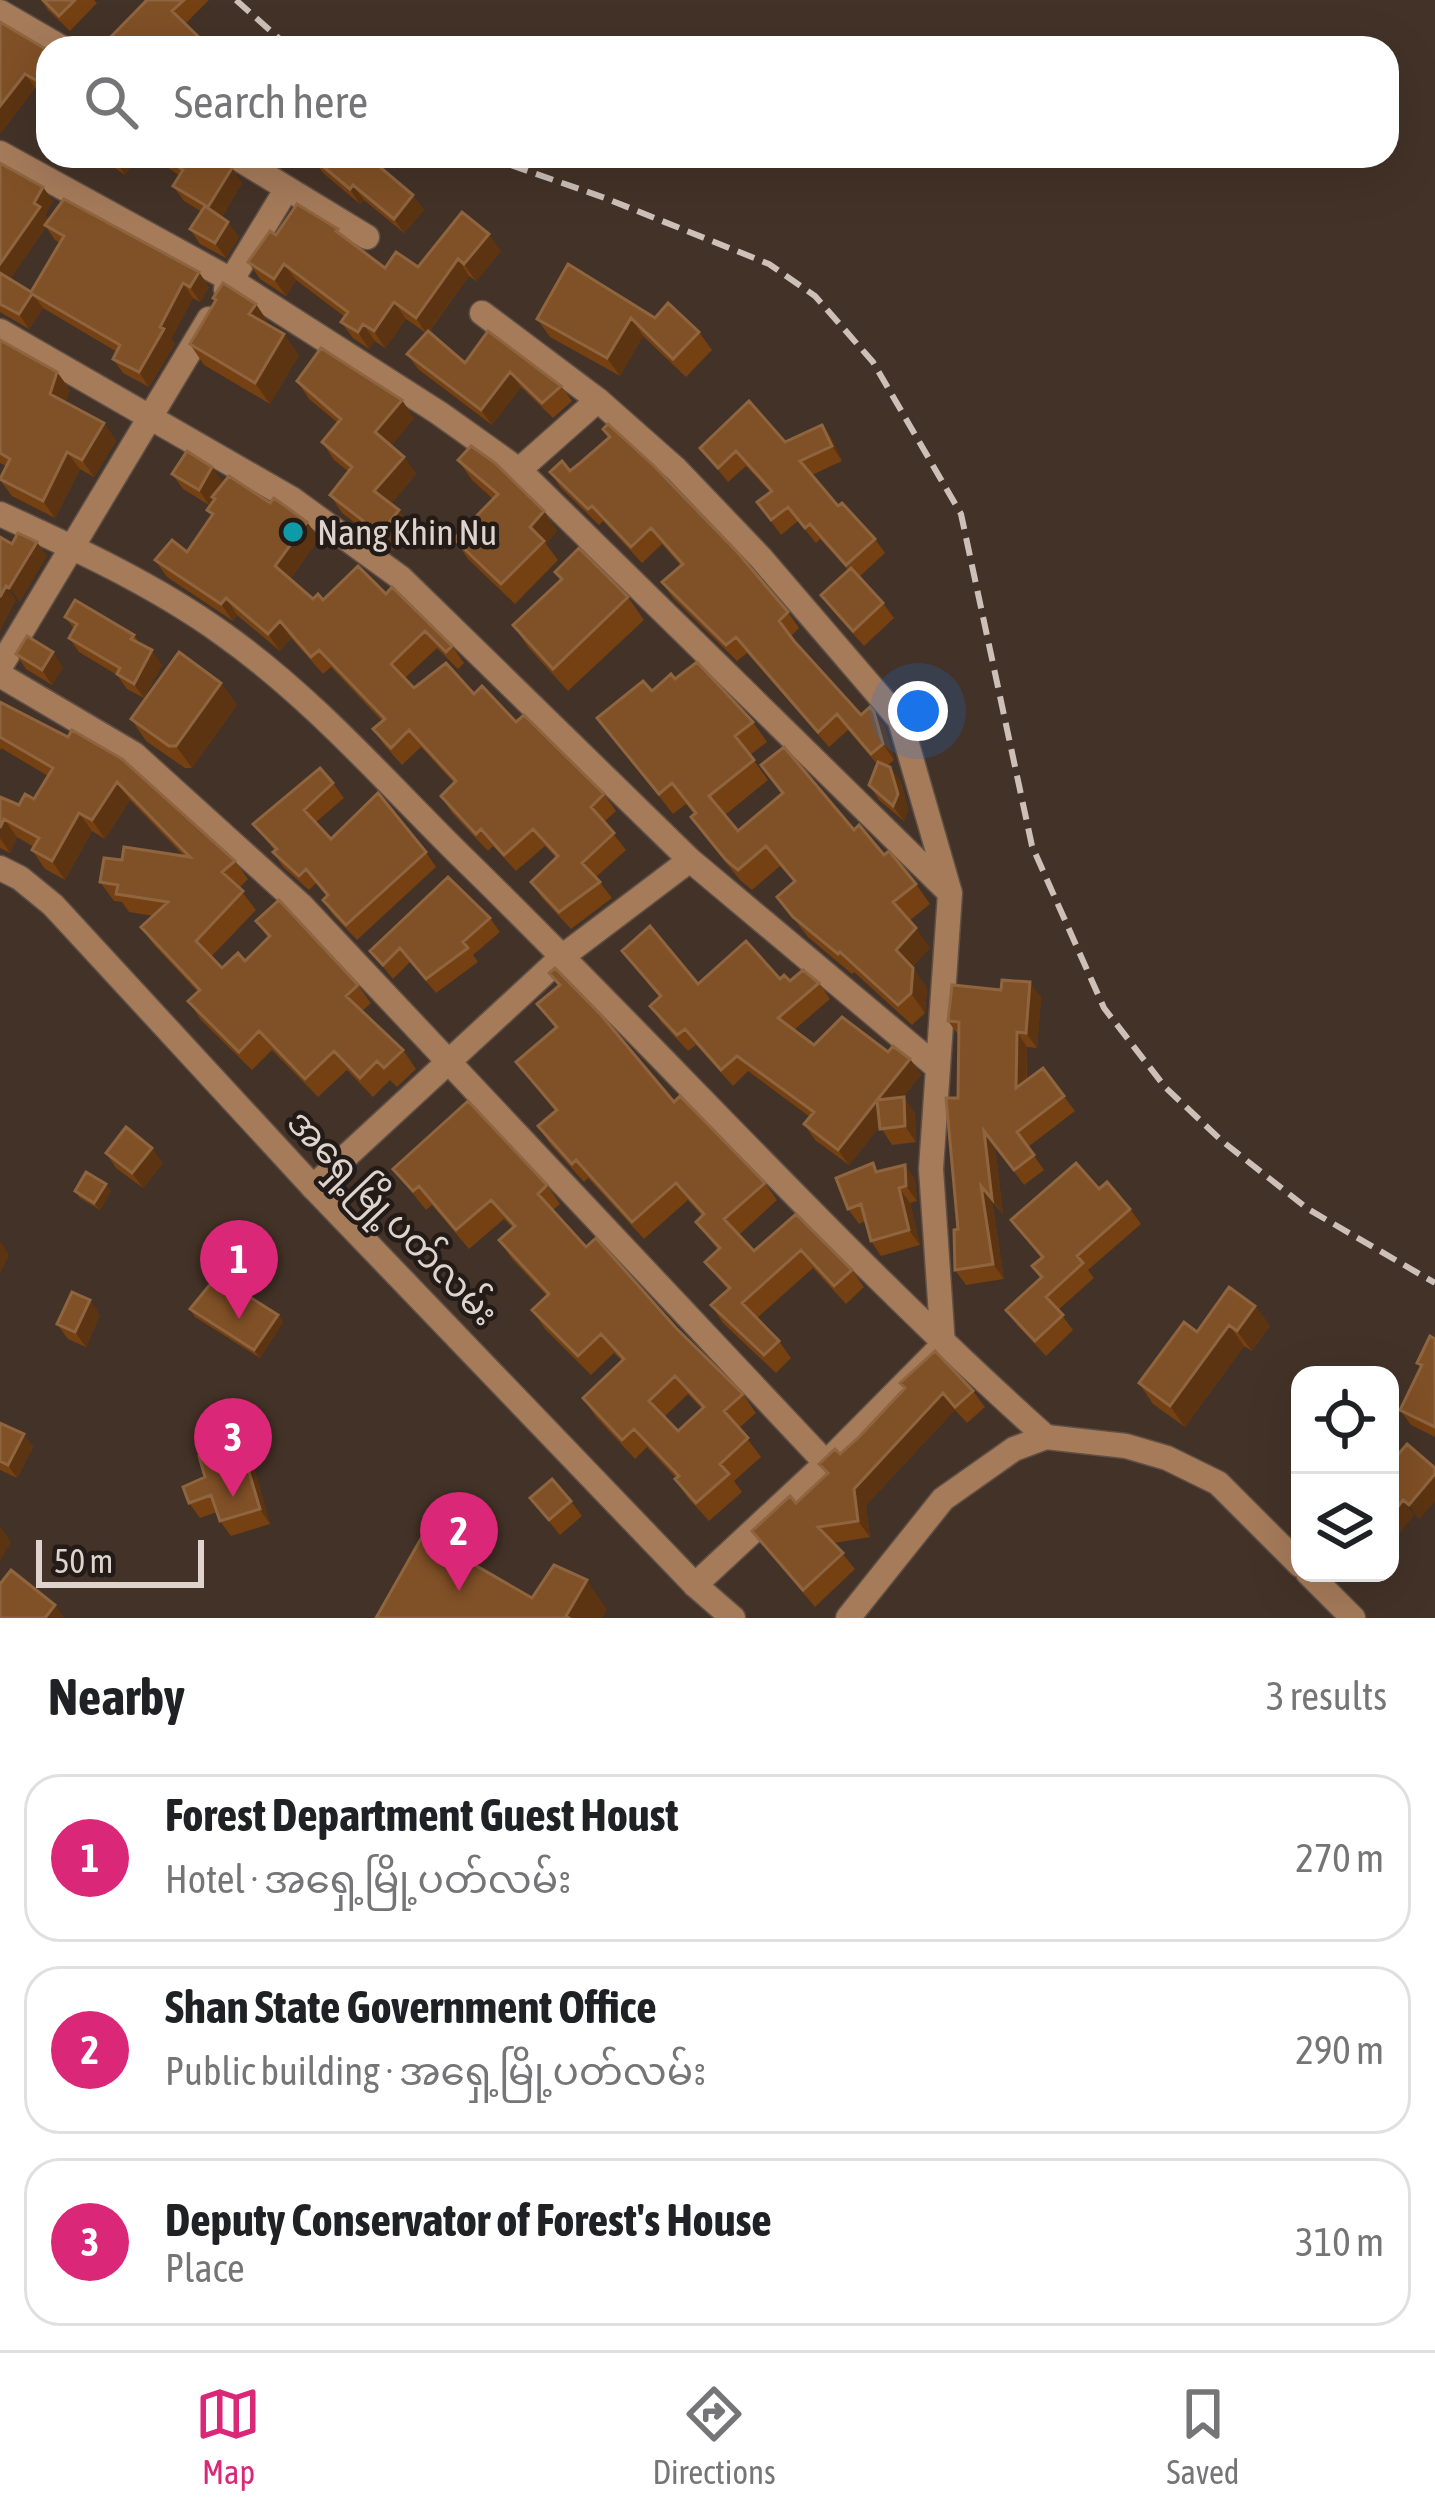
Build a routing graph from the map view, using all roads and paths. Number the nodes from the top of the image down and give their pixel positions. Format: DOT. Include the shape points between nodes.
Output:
graph roads {
  1 [pos="0,12"];
  2 [pos="41,36"];
  3 [pos="0,153"];
  4 [pos="252,168"];
  5 [pos="286,190"];
  6 [pos="367,237"];
  7 [pos="231,280"];
  8 [pos="482,313"];
  9 [pos="0,331"];
  10 [pos="598,400"];
  11 [pos="153,416"];
  12 [pos="519,470"];
  13 [pos="0,514"];
  14 [pos="74,548"];
  15 [pos="0,671"];
  16 [pos="690,860"];
  17 [pos="0,868"];
  18 [pos="950,893"];
  19 [pos="563,956"];
  20 [pos="448,1063"];
  21 [pos="938,1068"];
  22 [pos="313,1187"];
  23 [pos="943,1345"];
  24 [pos="1046,1437"];
  25 [pos="826,1463"];
  26 [pos="1291,1556"];
  27 [pos="1317,1582"];
  28 [pos="695,1585"];
  29 [pos="733,1618"];
  30 [pos="848,1618"];
  31 [pos="1353,1618"];
  1 -- 2 [label="street"];
  3 -- 7 [label="street"];
  4 -- 5 [label="street"];
  5 -- 6 [label="street"];
  5 -- 7 [label="street"];
  7 -- 11 [label="street"];
  7 -- 12 [label="street"];
  8 -- 10 [label="street"];
  9 -- 11 [label="street"];
  10 -- 12 [label="street"];
  10 -- 18 [label="street" via="760,558 900,720"];
  11 -- 14 [label="street"];
  11 -- 16 [label="street" via="292,499 401,578"];
  12 -- 18 [label="street"];
  13 -- 14 [label="street"];
  14 -- 15 [label="street"];
  14 -- 19 [label="street" via="220,631 294,688"];
  15 -- 20 [label="street" via="165,778 302,906"];
  16 -- 19 [label="street"];
  16 -- 21 [label="street"];
  17 -- 22 [label="street, အရှေ့မြို့ပတ်လမ်း" via="53,905"];
  18 -- 21 [label="street"];
  19 -- 20 [label="street"];
  19 -- 23 [label="street"];
  20 -- 22 [label="street"];
  20 -- 25 [label="street"];
  21 -- 23 [label="street" via="931,1169"];
  22 -- 28 [label="street, အရှေ့မြို့ပတ်လမ်း"];
  23 -- 24 [label="street"];
  23 -- 25 [label="street"];
  24 -- 26 [label="street" via="1167,1458 1218,1483"];
  24 -- 30 [label="street" via="1014,1449 943,1499"];
  25 -- 28 [label="street"];
  27 -- 31 [label="street"];
  28 -- 29 [label="street, အရှေ့မြို့ပတ်လမ်း"];
}
